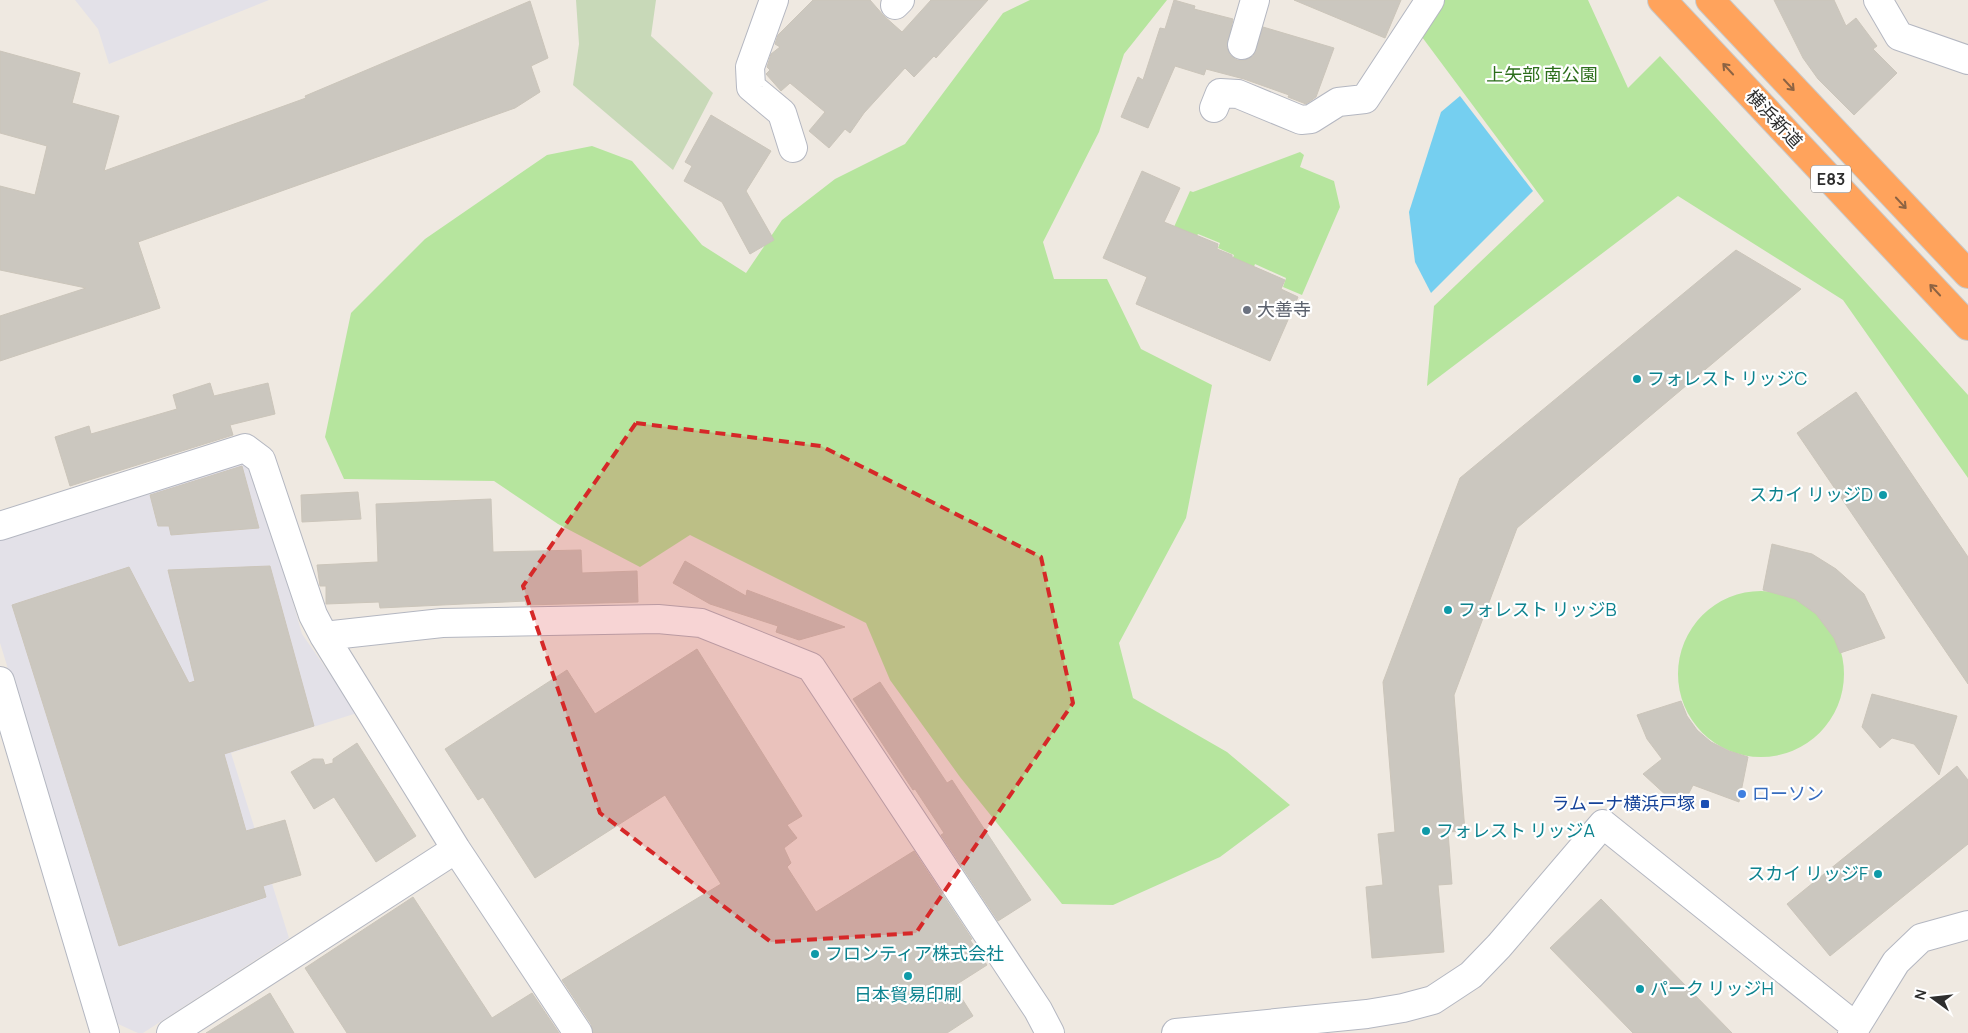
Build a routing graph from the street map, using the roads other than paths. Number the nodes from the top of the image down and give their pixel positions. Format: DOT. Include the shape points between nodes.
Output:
graph roads {
  1 [pos="774,0"];
  2 [pos="1255,0"];
  3 [pos="1430,0"];
  4 [pos="1662,0"];
  5 [pos="1710,0"];
  6 [pos="1878,0"];
  7 [pos="1242,45"];
  8 [pos="1968,60"];
  9 [pos="1214,108"];
  10 [pos="793,148"];
  11 [pos="1968,274"];
  12 [pos="1968,326"];
  13 [pos="0,526"];
  14 [pos="324,636"];
  15 [pos="0,680"];
  16 [pos="456,850"];
  17 [pos="1968,925"];
  18 [pos="1854,1030"];
  19 [pos="105,1033"];
  20 [pos="171,1033"];
  21 [pos="578,1033"];
  22 [pos="1050,1033"];
  23 [pos="1176,1033"];
  1 -- 10 [label="street" via="750,67 751,87 782,113"];
  2 -- 7 [label="street"];
  3 -- 9 [label="street" via="1365,99 1338,102 1311,118 1301,120 1238,94 1220,93"];
  12 -- 4 [label="highway, 横浜新道 / E83, one-way"];
  5 -- 11 [label="highway, 横浜新道 / E83, one-way"];
  6 -- 8 [label="street" via="1899,36"];
  13 -- 14 [label="street" via="245,448 261,460 308,600"];
  14 -- 16 [label="street"];
  14 -- 22 [label="street" via="442,623 658,619 701,623 811,667 1038,1010"];
  15 -- 19 [label="street"];
  16 -- 20 [label="street"];
  16 -- 21 [label="street"];
  17 -- 18 [label="street" via="1921,938 1896,962"];
  18 -- 23 [label="street" via="1603,824 1476,969 1433,1000 1367,1014"];
}
